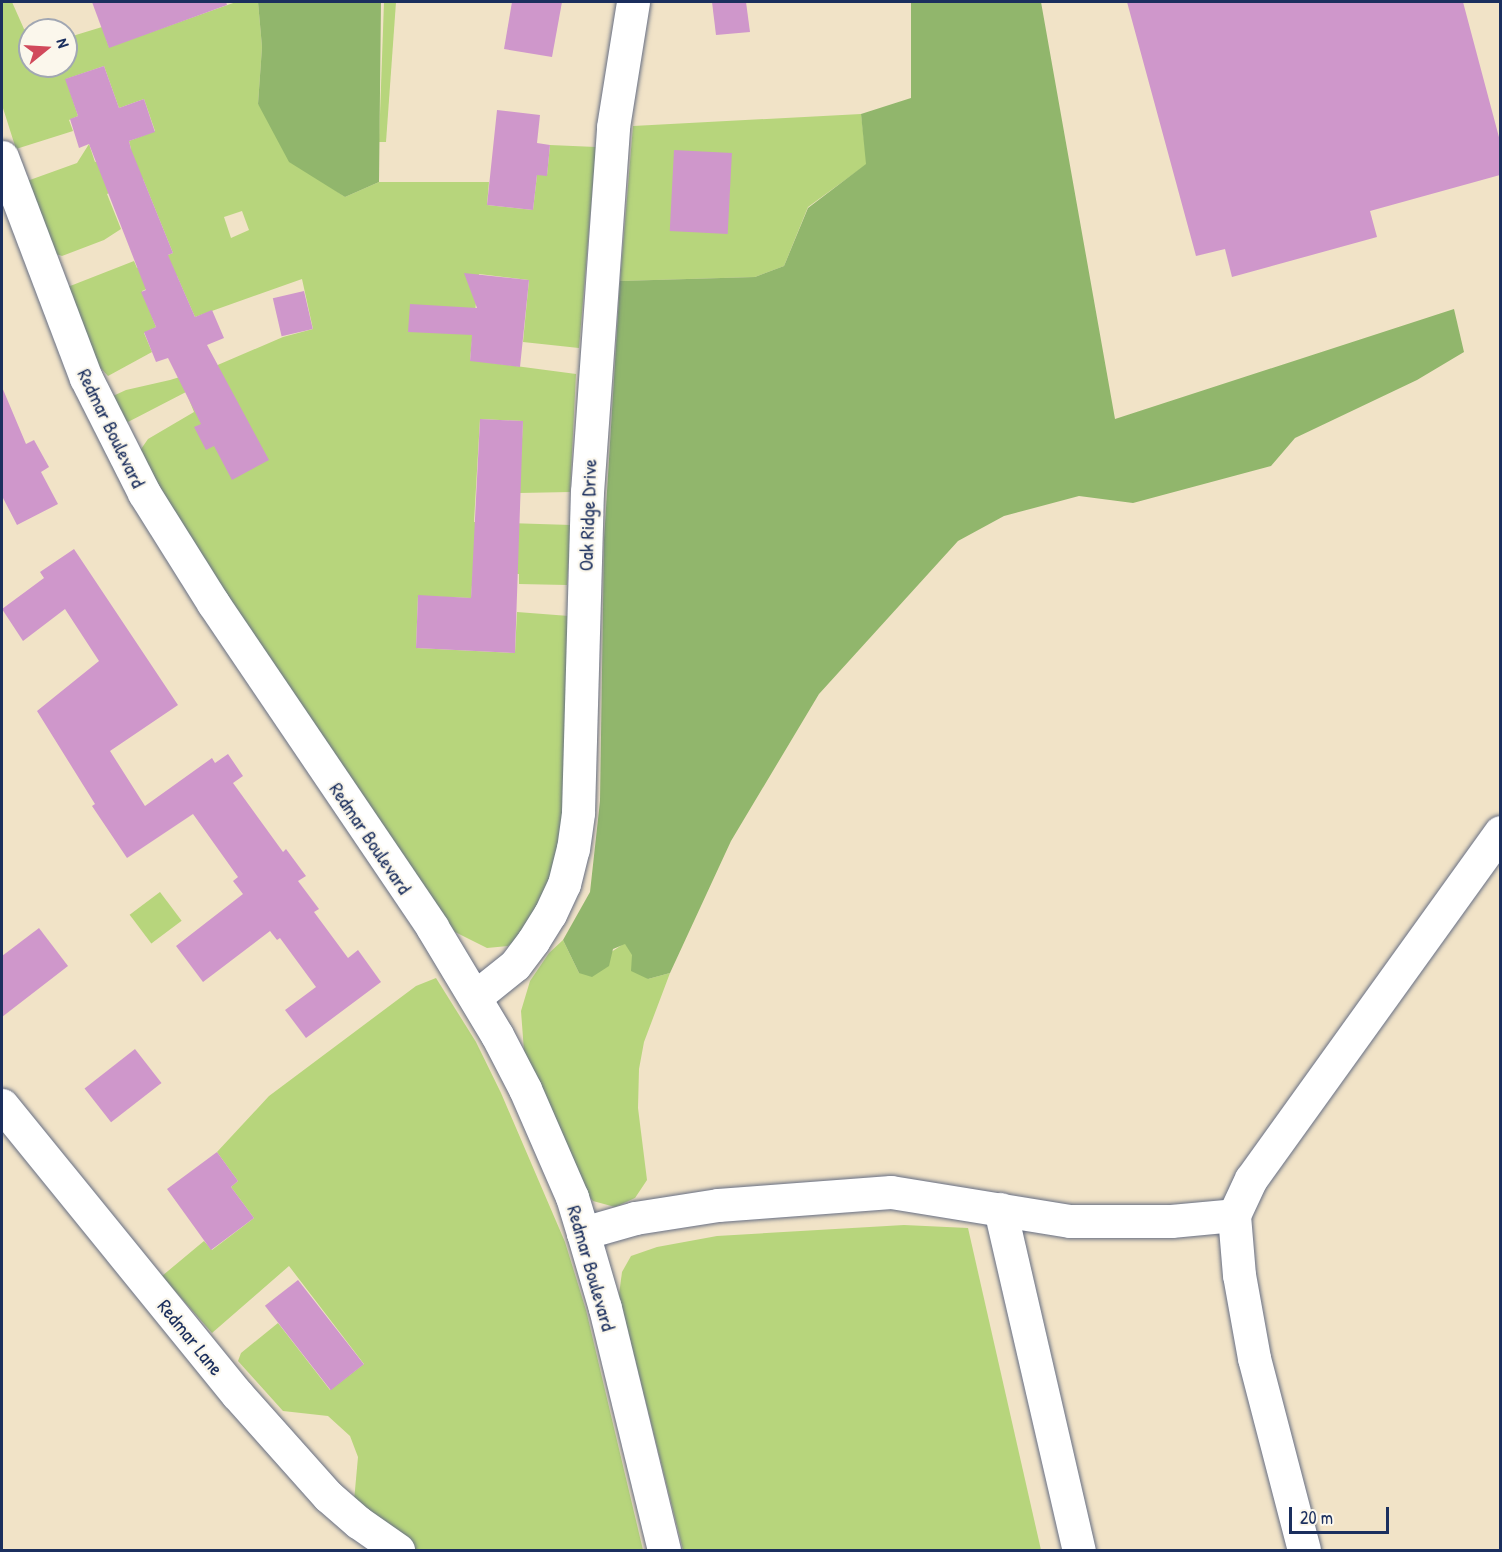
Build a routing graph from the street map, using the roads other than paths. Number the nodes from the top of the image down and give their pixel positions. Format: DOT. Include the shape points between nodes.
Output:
graph roads {
  1 [pos="633,2"];
  2 [pos="2,157"];
  3 [pos="1500,832"];
  4 [pos="475,997"];
  5 [pos="2,1105"];
  6 [pos="1000,1209"];
  7 [pos="1234,1215"];
  8 [pos="583,1233"];
  9 [pos="399,1551"];
  10 [pos="664,1551"];
  11 [pos="1079,1551"];
  12 [pos="1304,1551"];
  1 -- 4 [label="street, Oak Ridge Drive" via="613,127 587,481 578,812 573,849 564,884 533,941 515,965"];
  2 -- 4 [label="street, Redmar Boulevard" via="82,368 144,493"];
  3 -- 7 [label="street" via="1251,1179"];
  4 -- 8 [label="street, Redmar Boulevard" via="525,1089 572,1197"];
  5 -- 9 [label="street, Redmar Lane" via="252,1411 328,1496"];
  6 -- 7 [label="street" via="1070,1221 1171,1221"];
  6 -- 8 [label="street" via="891,1192 718,1205 635,1218"];
  6 -- 11 [label="street"];
  7 -- 12 [label="street" via="1239,1275 1254,1358"];
  8 -- 10 [label="street, Redmar Boulevard"];
}
